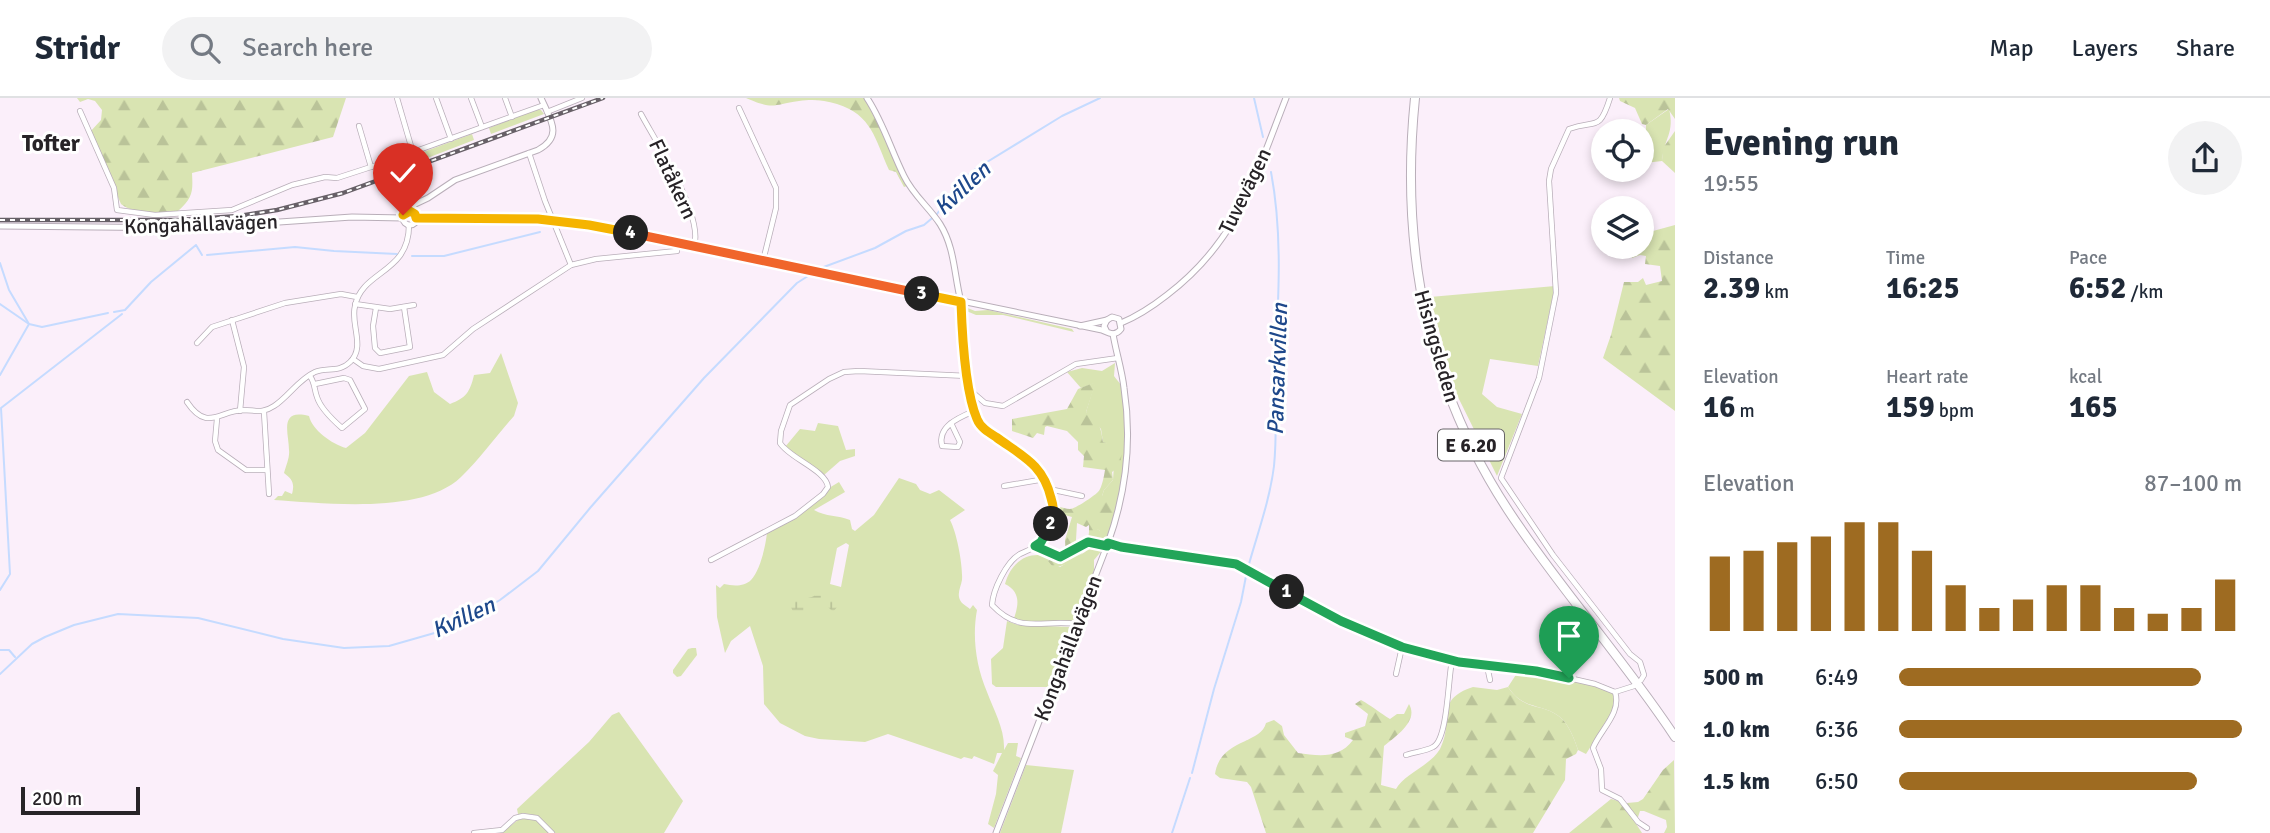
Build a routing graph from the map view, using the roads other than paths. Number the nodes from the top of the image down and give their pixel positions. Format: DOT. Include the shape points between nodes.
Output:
graph roads {
  1 [pos="397,98"];
  2 [pos="436,98"];
  3 [pos="471,98"];
  4 [pos="505,98"];
  5 [pos="541,98"];
  6 [pos="582,98"];
  7 [pos="867,98"];
  8 [pos="1286,98"];
  9 [pos="1415,98"];
  10 [pos="1610,98"];
  11 [pos="568,100"];
  12 [pos="544,105"];
  13 [pos="738,108"];
  14 [pos="80,111"];
  15 [pos="547,112"];
  16 [pos="641,114"];
  17 [pos="513,117"];
  18 [pos="359,126"];
  19 [pos="482,127"];
  20 [pos="452,139"];
  21 [pos="413,153"];
  22 [pos="529,153"];
  23 [pos="371,167"];
  24 [pos="410,211"];
  25 [pos="403,218"];
  26 [pos="416,218"];
  27 [pos="552,220"];
  28 [pos="409,225"];
  29 [pos="0,226"];
  30 [pos="694,246"];
  31 [pos="677,251"];
  32 [pos="763,261"];
  33 [pos="571,265"];
  34 [pos="356,301"];
  35 [pos="961,302"];
  36 [pos="414,305"];
  37 [pos="404,307"];
  38 [pos="376,308"];
  39 [pos="232,320"];
  40 [pos="1107,320"];
  41 [pos="1121,323"];
  42 [pos="1080,326"];
  43 [pos="1110,333"];
  44 [pos="197,343"];
  45 [pos="1118,358"];
  46 [pos="353,359"];
  47 [pos="310,376"];
  48 [pos="968,376"];
  49 [pos="315,384"];
  50 [pos="970,391"];
  51 [pos="187,402"];
  52 [pos="240,411"];
  53 [pos="974,411"];
  54 [pos="264,412"];
  55 [pos="217,419"];
  56 [pos="951,423"];
  57 [pos="267,470"];
  58 [pos="1045,479"];
  59 [pos="1004,486"];
  60 [pos="1049,489"];
  61 [pos="269,494"];
  62 [pos="1082,496"];
  63 [pos="1107,545"];
  64 [pos="1035,546"];
  65 [pos="711,560"];
  66 [pos="1077,624"];
  67 [pos="1402,647"];
  68 [pos="1452,661"];
  69 [pos="1488,666"];
  70 [pos="1396,674"];
  71 [pos="1490,680"];
  72 [pos="1641,680"];
  73 [pos="1634,686"];
  74 [pos="1615,692"];
  75 [pos="1675,737"];
  76 [pos="1406,755"];
  77 [pos="1647,828"];
  78 [pos="474,833"];
  79 [pos="552,833"];
  80 [pos="996,833"];
  1 -- 21 [label="street"];
  2 -- 20 [label="street"];
  3 -- 19 [label="street"];
  4 -- 17 [label="street"];
  5 -- 12 [label="main road"];
  6 -- 11 [label="street"];
  7 -- 35 [label="main road" via="910,187 941,225 953,254"];
  8 -- 41 [label="main road, Tuvevägen" via="1246,200 1220,243 1179,286"];
  9 -- 75 [label="highway, Hisingsleden / E 6.20" via="1410,175 1413,247 1428,329 1453,406 1507,509"];
  10 -- 72 [label="street" via="1603,119 1569,129 1551,169 1556,293 1539,378 1501,478 1553,555 1640,662"];
  11 -- 15 [label="street"];
  12 -- 15 [label="main road"];
  12 -- 17 [label="street"];
  13 -- 32 [label="street" via="776,188 776,208"];
  14 -- 23 [label="street" via="114,188 117,210 155,215 232,211 292,185"];
  15 -- 22 [label="main road" via="553,138"];
  16 -- 30 [label="street, Flatåkern" via="690,208"];
  17 -- 19 [label="street"];
  18 -- 23 [label="street"];
  19 -- 20 [label="street"];
  20 -- 21 [label="street"];
  21 -- 23 [label="street"];
  22 -- 24 [label="main road" via="446,184"];
  22 -- 27 [label="street"];
  24 -- 25 [label="main road"];
  24 -- 26 [label="main road"];
  25 -- 28 [label="main road"];
  25 -- 29 [label="main road, Kongahällavägen" via="192,228"];
  26 -- 27 [label="main road"];
  26 -- 28 [label="main road"];
  27 -- 30 [label="main road"];
  27 -- 33 [label="street"];
  28 -- 34 [label="street" via="401,257"];
  30 -- 32 [label="main road"];
  31 -- 33 [label="street"];
  32 -- 35 [label="main road"];
  33 -- 46 [label="street" via="473,328 443,355 379,369"];
  34 -- 38 [label="street"];
  34 -- 39 [label="street" via="341,294 314,296"];
  34 -- 46 [label="street"];
  35 -- 42 [label="main road"];
  35 -- 48 [label="street"];
  36 -- 37 [label="street"];
  37 -- 38 [label="street"];
  37 -- 38 [label="street" via="410,347 380,353 375,348 373,326"];
  39 -- 44 [label="street" via="211,328"];
  39 -- 52 [label="street" via="244,367"];
  40 -- 41 [label="main road" via="1115,317"];
  40 -- 42 [label="main road"];
  40 -- 43 [label="main road, Kongahällavägen" via="1104,326"];
  41 -- 43 [label="main road" via="1119,331"];
  42 -- 43 [label="main road"];
  43 -- 45 [label="main road, Kongahällavägen"];
  45 -- 50 [label="street" via="1076,364 1002,406 985,403"];
  45 -- 63 [label="main road, Kongahällavägen" via="1126,405 1127,457"];
  46 -- 47 [label="street" via="338,370"];
  47 -- 49 [label="street"];
  47 -- 54 [label="street"];
  48 -- 50 [label="street"];
  48 -- 65 [label="street" via="852,371 794,401 780,443 825,478 828,486 795,516"];
  49 -- 49 [label="street" via="319,402 342,428 363,413 350,380"];
  50 -- 53 [label="street"];
  51 -- 55 [label="street" via="198,415"];
  52 -- 54 [label="street"];
  52 -- 55 [label="street"];
  53 -- 56 [label="street"];
  53 -- 58 [label="street" via="983,428 1031,462"];
  54 -- 57 [label="street"];
  55 -- 57 [label="street" via="218,450 246,470"];
  56 -- 56 [label="street" via="960,442 958,447 941,444"];
  57 -- 61 [label="street"];
  58 -- 59 [label="street"];
  58 -- 60 [label="street"];
  60 -- 62 [label="street"];
  60 -- 64 [label="street" via="1054,517"];
  63 -- 64 [label="street" via="1088,542 1060,557"];
  63 -- 66 [label="main road, Kongahällavägen"];
  63 -- 67 [label="street" via="1241,565 1341,621"];
  64 -- 66 [label="street" via="1020,554 1007,570 992,605 1017,623"];
  66 -- 80 [label="main road, Kongahällavägen"];
  67 -- 68 [label="street"];
  67 -- 70 [label="street"];
  68 -- 69 [label="street"];
  68 -- 76 [label="street" via="1439,743"];
  69 -- 71 [label="street"];
  69 -- 74 [label="street" via="1536,671"];
  73 -- 74 [label="street"];
  74 -- 77 [label="street" via="1616,709 1593,748 1602,788"];
  78 -- 79 [label="street" via="500,831 523,816 537,818"];
}
